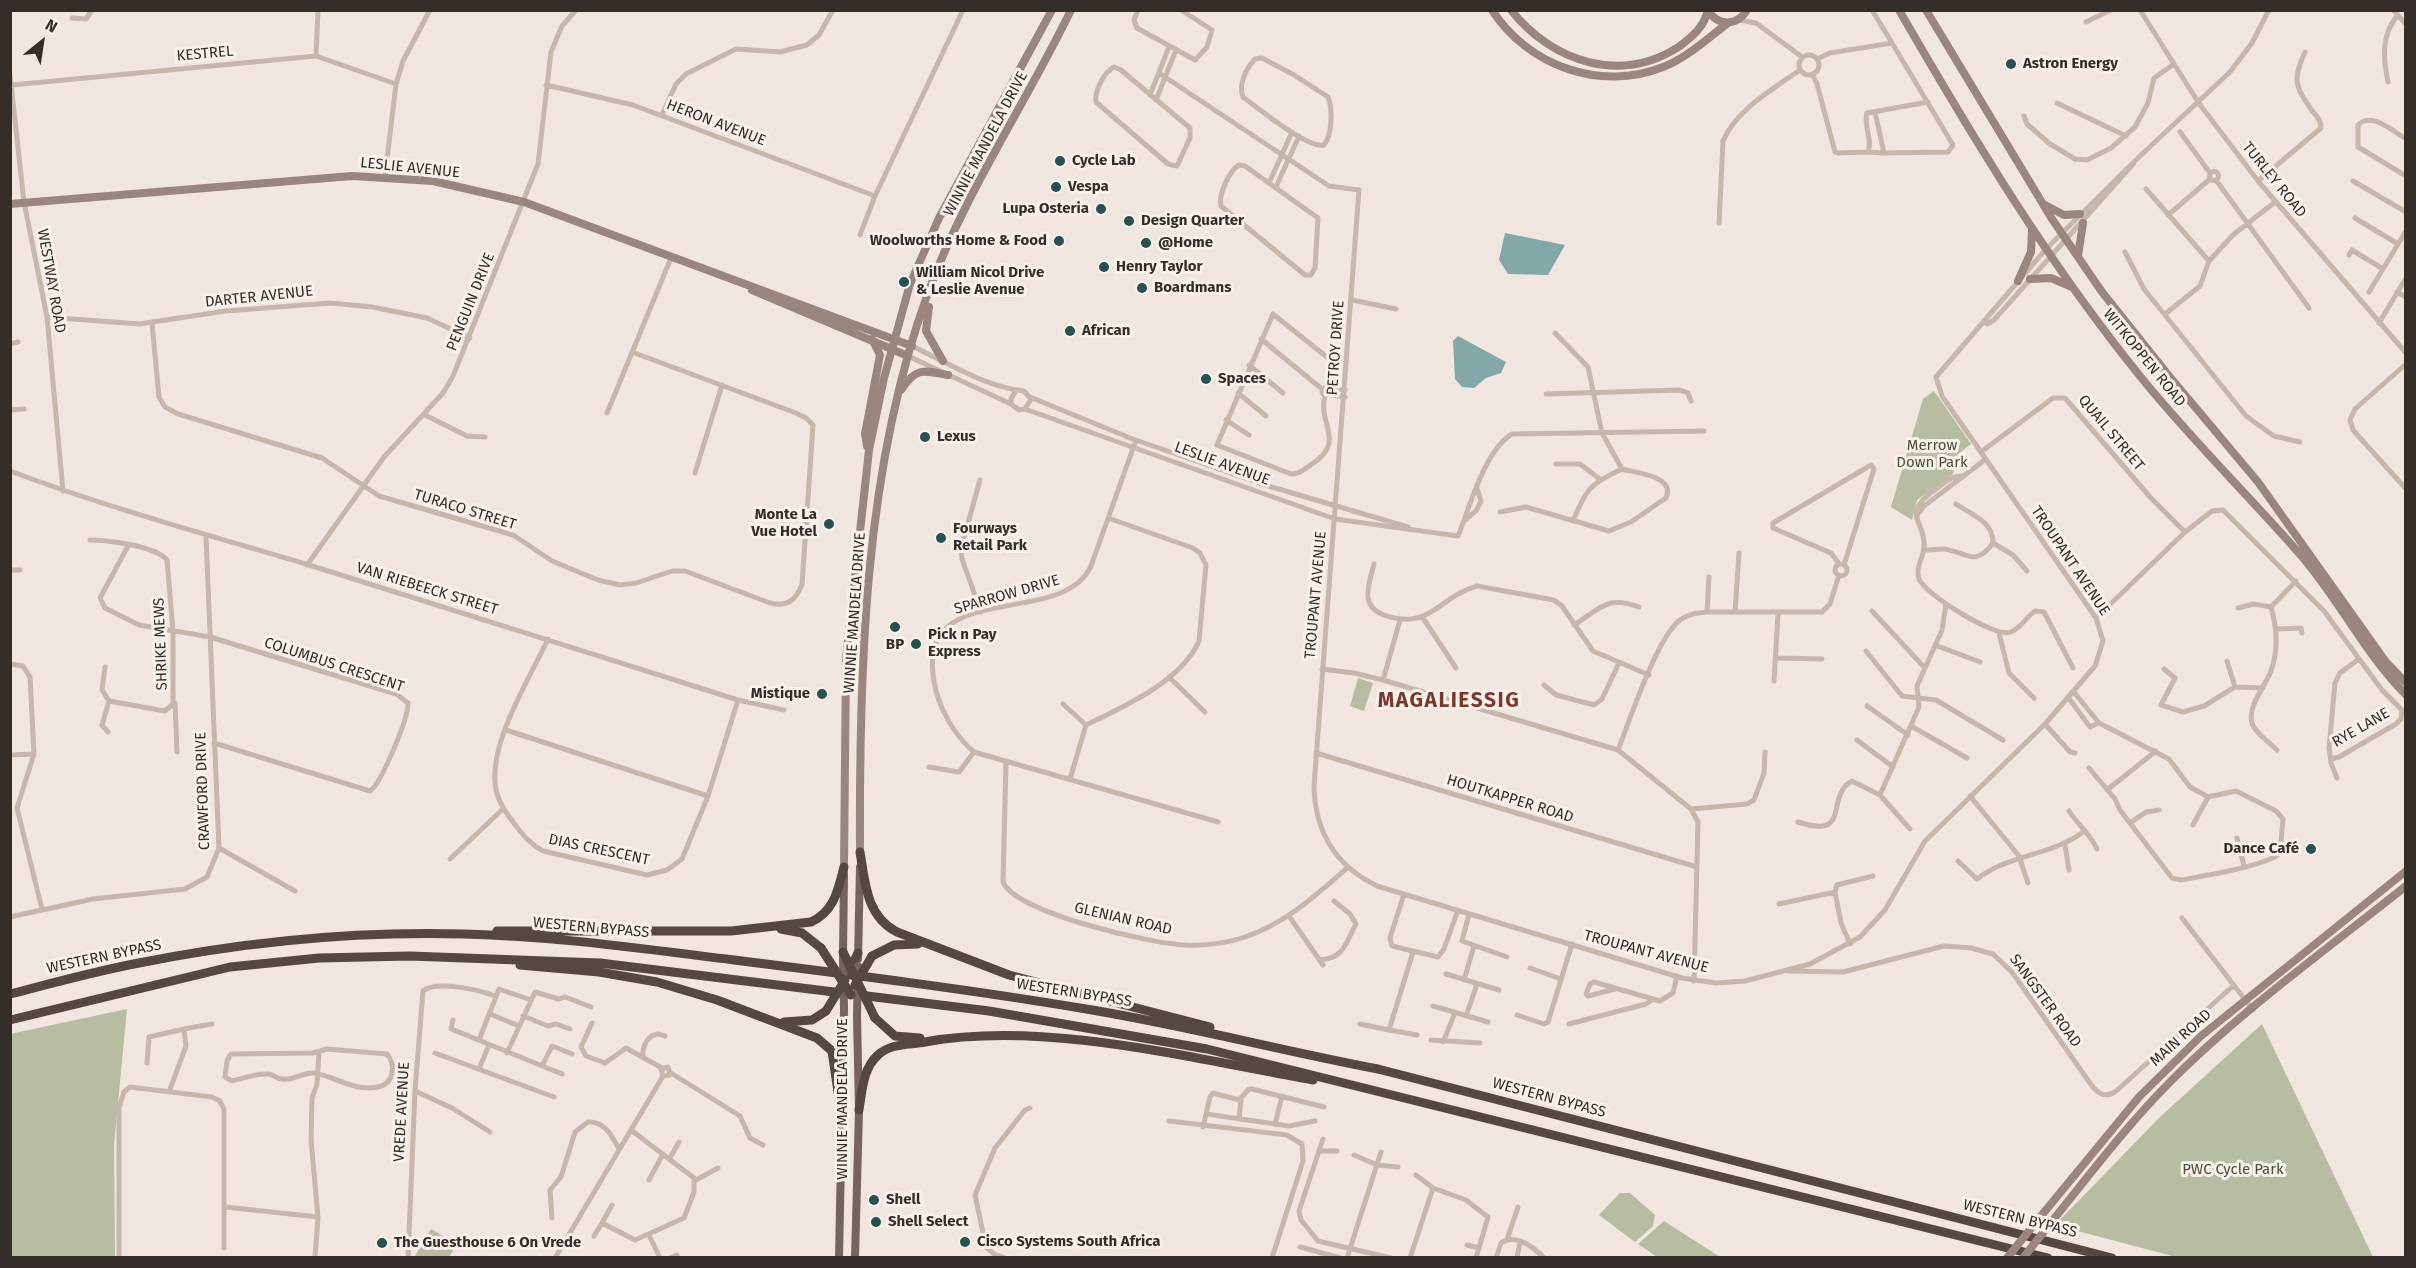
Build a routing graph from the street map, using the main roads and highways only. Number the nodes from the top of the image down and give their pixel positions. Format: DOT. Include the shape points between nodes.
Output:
graph roads {
  1 [pos="1052,10"];
  2 [pos="1071,10"];
  3 [pos="1492,10"];
  4 [pos="1708,10"];
  5 [pos="1748,10"];
  6 [pos="1899,10"];
  7 [pos="1926,10"];
  8 [pos="1514,13"];
  9 [pos="1728,23"];
  10 [pos="2042,203"];
  11 [pos="10,204"];
  12 [pos="2032,229"];
  13 [pos="2078,256"];
  14 [pos="938,268"];
  15 [pos="721,274"];
  16 [pos="2030,279"];
  17 [pos="2018,280"];
  18 [pos="2073,288"];
  19 [pos="871,338"];
  20 [pos="893,344"];
  21 [pos="912,346"];
  22 [pos="908,356"];
  23 [pos="943,361"];
  24 [pos="948,375"];
  25 [pos="896,398"];
  26 [pos="869,450"];
  27 [pos="2406,683"];
  28 [pos="2406,695"];
  29 [pos="860,852"];
  30 [pos="844,867"];
  31 [pos="2406,871"];
  32 [pos="2406,886"];
  33 [pos="766,928"];
  34 [pos="464,934"];
  35 [pos="927,945"];
  36 [pos="843,952"];
  37 [pos="858,953"];
  38 [pos="410,956"];
  39 [pos="851,968"];
  40 [pos="844,982"];
  41 [pos="857,982"];
  42 [pos="10,994"];
  43 [pos="851,995"];
  44 [pos="844,1015"];
  45 [pos="857,1016"];
  46 [pos="10,1020"];
  47 [pos="773,1021"];
  48 [pos="934,1040"];
  49 [pos="1378,1070"];
  50 [pos="1369,1090"];
  51 [pos="859,1110"];
  52 [pos="842,1119"];
  53 [pos="839,1257"];
  54 [pos="855,1257"];
  55 [pos="2007,1257"];
  56 [pos="2023,1257"];
  57 [pos="2048,1257"];
  58 [pos="2112,1257"];
  1 -- 20 [label="main road, WINNIE MANDELA DRIVE" via="939,218 910,284"];
  2 -- 14 [label="main road, WINNIE MANDELA DRIVE"];
  3 -- 9 [label="main road" via="1530,50 1545,60 1582,73 1609,76 1664,67"];
  4 -- 8 [label="main road" via="1699,30 1672,51 1620,65 1584,61 1551,49 1526,29"];
  4 -- 9 [label="main road" via="1716,20"];
  5 -- 9 [label="main road" via="1739,20"];
  6 -- 12 [label="main road, WITKOPPEN ROAD"];
  7 -- 10 [label="main road, WITKOPPEN ROAD"];
  10 -- 13 [label="main road, WITKOPPEN ROAD"];
  10 -- 13 [label="main road" via="2082,219"];
  11 -- 15 [label="main road, LESLIE AVENUE" via="309,178 385,176 474,189 525,202"];
  12 -- 17 [label="main road" via="2031,252"];
  12 -- 18 [label="main road, WITKOPPEN ROAD"];
  13 -- 27 [label="main road, WITKOPPEN ROAD" via="2134,333 2258,482 2386,662"];
  14 -- 21 [label="main road, WINNIE MANDELA DRIVE"];
  14 -- 23 [label="main road" via="925,325 928,339"];
  15 -- 19 [label="main road, LESLIE AVENUE" via="793,308"];
  15 -- 20 [label="main road, LESLIE AVENUE"];
  16 -- 18 [label="main road" via="2051,278"];
  18 -- 28 [label="main road, WITKOPPEN ROAD" via="2144,382 2300,554"];
  19 -- 20 [label="main road, LESLIE AVENUE"];
  19 -- 26 [label="main road" via="880,355 865,434"];
  20 -- 21 [label="main road, LESLIE AVENUE"];
  20 -- 22 [label="main road, LESLIE AVENUE"];
  20 -- 26 [label="main road, WINNIE MANDELA DRIVE"];
  21 -- 22 [label="main road, WINNIE MANDELA DRIVE"];
  22 -- 25 [label="main road, WINNIE MANDELA DRIVE"];
  24 -- 25 [label="main road" via="924,371 913,374"];
  25 -- 29 [label="main road, WINNIE MANDELA DRIVE" via="875,524 863,662"];
  26 -- 30 [label="main road, WINNIE MANDELA DRIVE" via="846,659"];
  29 -- 35 [label="highway" via="870,904 877,917 888,928"];
  29 -- 37 [label="main road, WINNIE MANDELA DRIVE"];
  30 -- 33 [label="highway" via="831,906 818,919"];
  30 -- 36 [label="main road, WINNIE MANDELA DRIVE"];
  31 -- 55 [label="main road, MAIN ROAD, bridge" via="2200,1036 2163,1072"];
  32 -- 56 [label="main road, MAIN ROAD, bridge" via="2200,1053 2151,1102"];
  33 -- 34 [label="highway" via="691,932 523,929"];
  33 -- 40 [label="highway, bridge" via="802,933 821,948"];
  34 -- 42 [label="highway, WESTERN BYPASS" via="341,938 229,948 138,963"];
  34 -- 49 [label="highway, WESTERN BYPASS" via="604,943 918,983 1093,1010"];
  35 -- 41 [label="highway, bridge" via="894,945 872,956"];
  35 -- 49 [label="highway" via="1010,975"];
  36 -- 39 [label="highway, bridge"];
  36 -- 40 [label="main road, WINNIE MANDELA DRIVE, bridge"];
  37 -- 39 [label="highway"];
  37 -- 41 [label="main road, WINNIE MANDELA DRIVE, bridge"];
  38 -- 46 [label="highway, WESTERN BYPASS" via="319,958 230,967"];
  38 -- 47 [label="highway" via="599,972 657,982"];
  38 -- 50 [label="highway, WESTERN BYPASS" via="600,963 989,1011 1207,1048"];
  39 -- 40 [label="highway, bridge"];
  39 -- 41 [label="highway, bridge"];
  40 -- 43 [label="highway, bridge"];
  40 -- 44 [label="main road, WINNIE MANDELA DRIVE, bridge"];
  40 -- 47 [label="highway, bridge" via="826,1011 812,1020"];
  41 -- 43 [label="highway, bridge"];
  41 -- 45 [label="main road, WINNIE MANDELA DRIVE, bridge"];
  41 -- 48 [label="highway, bridge" via="875,1018 895,1036"];
  43 -- 44 [label="highway, bridge"];
  43 -- 45 [label="highway, bridge"];
  44 -- 52 [label="main road, WINNIE MANDELA DRIVE"];
  45 -- 51 [label="main road, WINNIE MANDELA DRIVE"];
  47 -- 52 [label="highway" via="817,1038 832,1051"];
  48 -- 50 [label="highway" via="1030,1036 1086,1041"];
  48 -- 51 [label="highway" via="895,1046 876,1056 866,1073"];
  49 -- 58 [label="highway, WESTERN BYPASS"];
  50 -- 57 [label="highway, WESTERN BYPASS"];
  51 -- 54 [label="main road, WINNIE MANDELA DRIVE"];
  52 -- 53 [label="main road, WINNIE MANDELA DRIVE"];
}
